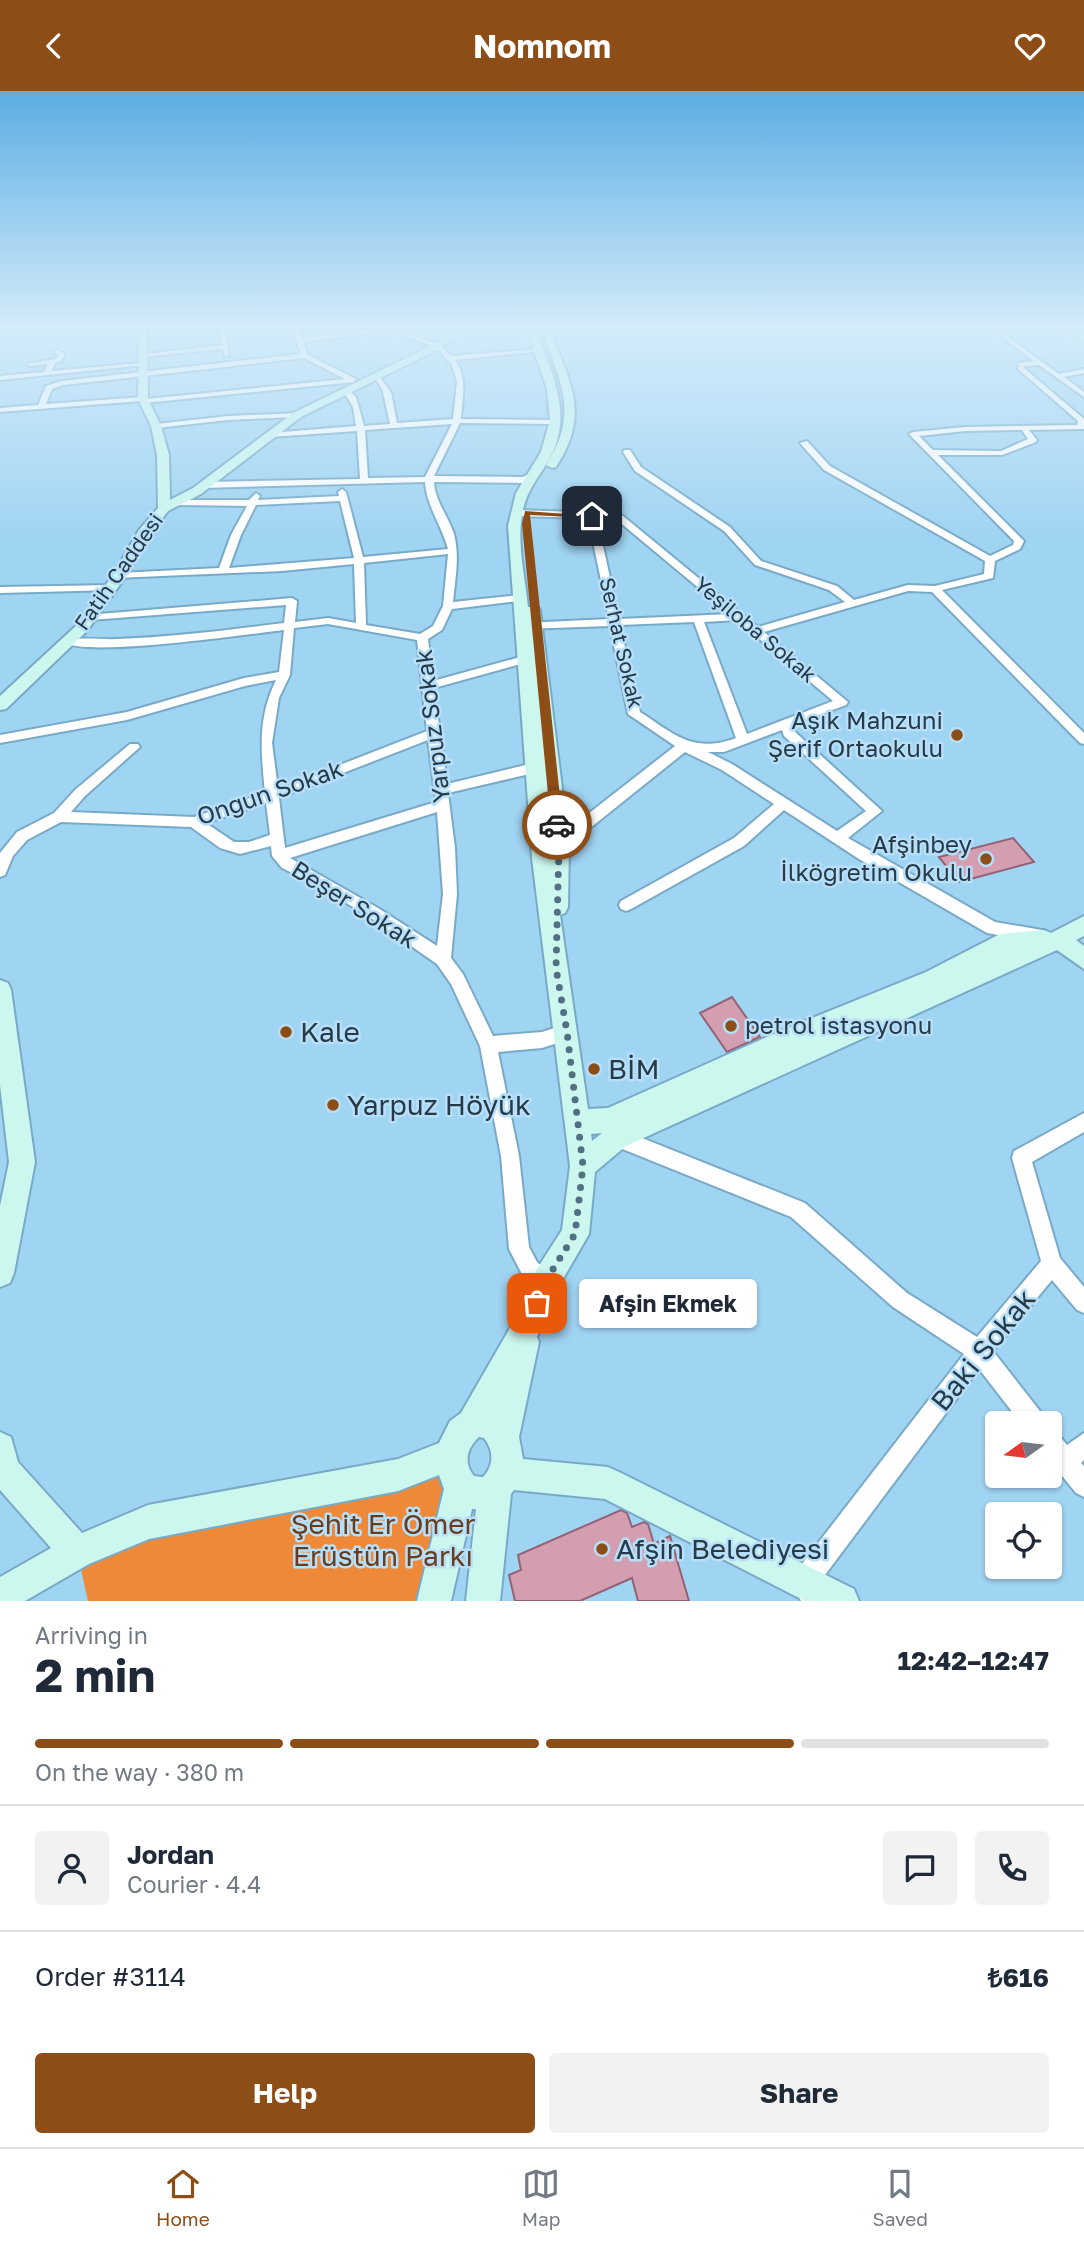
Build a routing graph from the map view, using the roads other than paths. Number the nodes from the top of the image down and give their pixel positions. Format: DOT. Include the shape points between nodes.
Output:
graph roads {
  1 [pos="44,397"];
  2 [pos="172,397"];
  3 [pos="231,397"];
  4 [pos="330,397"];
  5 [pos="354,397"];
  6 [pos="388,397"];
  7 [pos="459,397"];
  8 [pos="554,397"];
  9 [pos="567,397"];
  10 [pos="1060,397"];
  11 [pos="144,400"];
  12 [pos="41,407"];
  13 [pos="0,410"];
  14 [pos="297,415"];
  15 [pos="228,418"];
  16 [pos="457,421"];
  17 [pos="557,422"];
  18 [pos="156,426"];
  19 [pos="394,426"];
  20 [pos="1082,427"];
  21 [pos="1023,428"];
  22 [pos="360,429"];
  23 [pos="270,435"];
  24 [pos="804,443"];
  25 [pos="627,452"];
  26 [pos="931,452"];
  27 [pos="530,476"];
  28 [pos="429,478"];
  29 [pos="364,482"];
  30 [pos="339,484"];
  31 [pos="203,485"];
  32 [pos="262,486"];
  33 [pos="344,498"];
  34 [pos="179,502"];
  35 [pos="252,503"];
  36 [pos="164,508"];
  37 [pos="521,513"];
  38 [pos="592,516"];
  39 [pos="453,551"];
  40 [pos="359,559"];
  41 [pos="990,560"];
  42 [pos="223,571"];
  43 [pos="119,576"];
  44 [pos="111,588"];
  45 [pos="935,589"];
  46 [pos="0,590"];
  47 [pos="519,598"];
  48 [pos="852,603"];
  49 [pos="448,606"];
  50 [pos="91,617"];
  51 [pos="741,617"];
  52 [pos="698,619"];
  53 [pos="616,623"];
  54 [pos="361,625"];
  55 [pos="528,625"];
  56 [pos="291,627"];
  57 [pos="755,631"];
  58 [pos="422,638"];
  59 [pos="69,642"];
  60 [pos="524,660"];
  61 [pos="284,675"];
  62 [pos="428,686"];
  63 [pos="0,705"];
  64 [pos="1084,720"];
  65 [pos="787,722"];
  66 [pos="1064,722"];
  67 [pos="433,733"];
  68 [pos="0,739"];
  69 [pos="743,740"];
  70 [pos="1084,740"];
  71 [pos="684,746"];
  72 [pos="134,747"];
  73 [pos="720,749"];
  74 [pos="727,767"];
  75 [pos="534,768"];
  76 [pos="441,790"];
  77 [pos="272,795"];
  78 [pos="784,803"];
  79 [pos="443,805"];
  80 [pos="59,817"];
  81 [pos="194,822"];
  82 [pos="276,838"];
  83 [pos="837,838"];
  84 [pos="559,845"];
  85 [pos="541,846"];
  86 [pos="279,856"];
  87 [pos="0,871"];
  88 [pos="626,905"];
  89 [pos="1084,925"];
  90 [pos="1059,939"];
  91 [pos="443,959"];
  92 [pos="1084,960"];
  93 [pos="556,968"];
  94 [pos="0,990"];
  95 [pos="567,1032"];
  96 [pos="488,1045"];
  97 [pos="577,1122"];
  98 [pos="1084,1122"];
  99 [pos="617,1137"];
  100 [pos="583,1166"];
  101 [pos="1052,1264"];
  102 [pos="0,1273"];
  103 [pos="545,1282"];
  104 [pos="1084,1303"];
  105 [pos="528,1324"];
  106 [pos="979,1351"];
  107 [pos="1026,1411"];
  108 [pos="473,1422"];
  109 [pos="504,1436"];
  110 [pos="1084,1445"];
  111 [pos="452,1454"];
  112 [pos="1062,1457"];
  113 [pos="1065,1461"];
  114 [pos="1,1463"];
  115 [pos="500,1481"];
  116 [pos="1084,1485"];
  117 [pos="461,1487"];
  118 [pos="78,1552"];
  119 [pos="810,1592"];
  120 [pos="0,1596"];
  121 [pos="434,1601"];
  122 [pos="483,1601"];
  123 [pos="842,1601"];
  1 -- 12 [label="street"];
  2 -- 11 [label="street"];
  3 -- 15 [label="street"];
  4 -- 14 [label="main road, Fatih Caddesi"];
  5 -- 22 [label="street"];
  6 -- 19 [label="street"];
  7 -- 16 [label="street"];
  8 -- 17 [label="main road"];
  9 -- 37 [label="main road" via="572,423 561,453"];
  10 -- 20 [label="street" via="1073,407"];
  11 -- 12 [label="street"];
  11 -- 18 [label="main road"];
  12 -- 13 [label="street"];
  14 -- 15 [label="street"];
  14 -- 23 [label="main road, Fatih Caddesi"];
  15 -- 18 [label="street"];
  16 -- 17 [label="street"];
  16 -- 19 [label="street"];
  16 -- 28 [label="street"];
  17 -- 27 [label="main road" via="547,453"];
  18 -- 36 [label="main road" via="165,469"];
  19 -- 22 [label="street"];
  20 -- 21 [label="street"];
  21 -- 26 [label="street" via="1033,440 1002,453"];
  21 -- 26 [label="street" via="913,434"];
  22 -- 23 [label="street"];
  22 -- 29 [label="street"];
  23 -- 31 [label="main road, Fatih Caddesi"];
  24 -- 41 [label="street" via="827,468"];
  25 -- 48 [label="street" via="638,469 727,529 758,563 833,588"];
  26 -- 41 [label="street" via="1019,541 1017,547"];
  27 -- 28 [label="street" via="525,480"];
  27 -- 37 [label="main road"];
  28 -- 29 [label="street"];
  28 -- 39 [label="street"];
  29 -- 30 [label="street"];
  30 -- 32 [label="street"];
  30 -- 33 [label="street"];
  31 -- 32 [label="street"];
  31 -- 34 [label="main road, Fatih Caddesi"];
  32 -- 35 [label="street"];
  33 -- 35 [label="street"];
  33 -- 40 [label="street"];
  34 -- 35 [label="street"];
  34 -- 36 [label="main road, Fatih Caddesi"];
  35 -- 42 [label="street"];
  36 -- 43 [label="main road, Fatih Caddesi"];
  37 -- 38 [label="street, Yeşiloba Sokak"];
  37 -- 47 [label="main road" via="514,526"];
  37 -- 55 [label="main road" via="526,533"];
  38 -- 51 [label="street, Yeşiloba Sokak" via="620,518"];
  38 -- 53 [label="street, Serhat Sokak"];
  39 -- 40 [label="street"];
  39 -- 49 [label="street"];
  40 -- 42 [label="street"];
  40 -- 54 [label="street"];
  41 -- 45 [label="street" via="989,576"];
  42 -- 43 [label="street"];
  43 -- 44 [label="main road, Fatih Caddesi"];
  44 -- 46 [label="street"];
  44 -- 50 [label="main road, Fatih Caddesi"];
  45 -- 48 [label="street" via="908,588"];
  45 -- 66 [label="street"];
  47 -- 49 [label="street"];
  47 -- 55 [label="main road"];
  48 -- 57 [label="street"];
  49 -- 58 [label="street" via="438,628"];
  50 -- 56 [label="street" via="292,601"];
  50 -- 59 [label="main road, Fatih Caddesi"];
  51 -- 52 [label="street"];
  51 -- 57 [label="street, Yeşiloba Sokak"];
  52 -- 53 [label="street"];
  52 -- 69 [label="street"];
  53 -- 55 [label="street"];
  53 -- 71 [label="street, Serhat Sokak" via="634,713"];
  54 -- 56 [label="street, Yarpuz Sokak" via="328,621"];
  54 -- 58 [label="street, Yarpuz Sokak"];
  55 -- 60 [label="main road"];
  55 -- 84 [label="main road"];
  56 -- 59 [label="street, Yarpuz Sokak" via="176,640"];
  56 -- 61 [label="street, Beşer Sokak"];
  57 -- 65 [label="street, Yeşiloba Sokak" via="842,702"];
  58 -- 62 [label="street, Yarpuz Sokak"];
  59 -- 63 [label="main road, Fatih Caddesi"];
  60 -- 62 [label="street"];
  60 -- 75 [label="main road"];
  61 -- 68 [label="street" via="127,716"];
  61 -- 77 [label="street, Beşer Sokak" via="273,698 266,743"];
  62 -- 67 [label="street, Yarpuz Sokak"];
  64 -- 66 [label="street"];
  65 -- 69 [label="street, Yeşiloba Sokak"];
  65 -- 83 [label="street" via="788,733 875,811"];
  66 -- 70 [label="street"];
  67 -- 76 [label="street, Yarpuz Sokak"];
  67 -- 77 [label="street, Ongun Sokak"];
  69 -- 73 [label="street, Yeşiloba Sokak"];
  71 -- 73 [label="street, Yeşiloba Sokak"];
  71 -- 74 [label="street, Serhat Sokak"];
  71 -- 84 [label="street"];
  72 -- 80 [label="street"];
  73 -- 74 [label="street"];
  74 -- 78 [label="street, Serhat Sokak"];
  75 -- 76 [label="street"];
  75 -- 85 [label="main road"];
  76 -- 79 [label="street, Yarpuz Sokak"];
  77 -- 81 [label="street, Ongun Sokak"];
  77 -- 82 [label="street, Beşer Sokak"];
  78 -- 83 [label="street, Serhat Sokak"];
  78 -- 88 [label="street" via="738,842"];
  79 -- 86 [label="street"];
  79 -- 91 [label="street, Yarpuz Sokak" via="450,894"];
  80 -- 81 [label="street, Ongun Sokak"];
  80 -- 87 [label="street, Ongun Sokak" via="22,836 7,853"];
  81 -- 82 [label="street" via="231,849 243,851"];
  82 -- 86 [label="street, Beşer Sokak"];
  83 -- 90 [label="street, Serhat Sokak" via="992,928"];
  84 -- 85 [label="street"];
  84 -- 93 [label="main road"];
  85 -- 93 [label="main road"];
  86 -- 91 [label="street, Beşer Sokak"];
  89 -- 90 [label="main road"];
  90 -- 92 [label="main road"];
  90 -- 97 [label="main road" via="1008,941 934,979 609,1120"];
  90 -- 99 [label="main road"];
  91 -- 96 [label="street, Beşer Sokak"];
  93 -- 95 [label="main road"];
  94 -- 102 [label="main road" via="22,1162"];
  95 -- 96 [label="street" via="542,1040"];
  95 -- 97 [label="main road"];
  96 -- 103 [label="street, Beşer Sokak" via="510,1156 519,1249 530,1269"];
  97 -- 100 [label="main road"];
  98 -- 101 [label="street" via="1021,1158"];
  99 -- 100 [label="main road"];
  99 -- 106 [label="street" via="797,1210 900,1300"];
  100 -- 103 [label="main road" via="575,1234"];
  101 -- 104 [label="street"];
  101 -- 106 [label="street, Baki Sokak"];
  103 -- 105 [label="main road"];
  105 -- 108 [label="main road"];
  105 -- 109 [label="main road"];
  106 -- 107 [label="street"];
  106 -- 119 [label="street, Baki Sokak"];
  108 -- 109 [label="main road" via="490,1423"];
  108 -- 111 [label="main road" via="459,1434"];
  109 -- 115 [label="main road" via="509,1457"];
  110 -- 113 [label="street"];
  111 -- 117 [label="main road"];
  111 -- 118 [label="main road" via="398,1475 148,1522"];
  112 -- 113 [label="street"];
  113 -- 116 [label="street"];
  114 -- 118 [label="street"];
  115 -- 117 [label="main road" via="477,1495"];
  115 -- 119 [label="main road" via="608,1483"];
  115 -- 122 [label="main road"];
  117 -- 121 [label="main road"];
  118 -- 120 [label="main road"];
  119 -- 123 [label="main road"];
}
